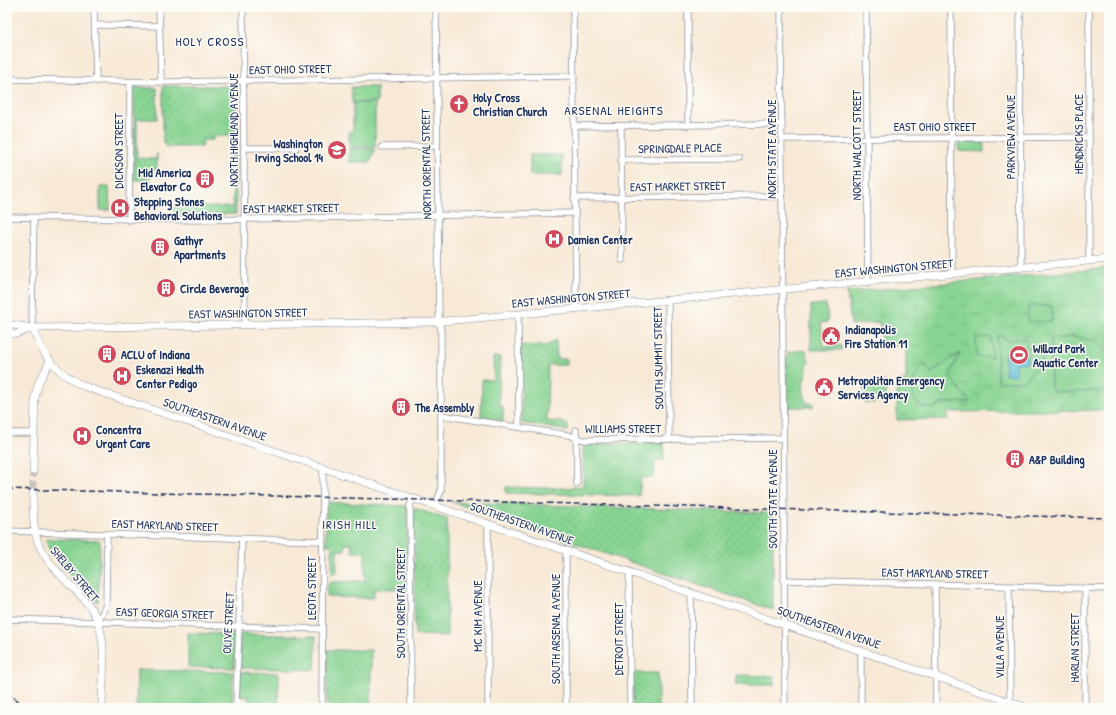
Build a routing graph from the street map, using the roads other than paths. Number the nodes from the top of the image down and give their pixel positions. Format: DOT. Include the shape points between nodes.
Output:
graph roads {
  1 [pos="94,7"];
  2 [pos="159,7"];
  3 [pos="244,7"];
  4 [pos="436,7"];
  5 [pos="573,7"];
  6 [pos="688,7"];
  7 [pos="782,7"];
  8 [pos="866,7"];
  9 [pos="951,7"];
  10 [pos="1020,7"];
  11 [pos="1089,7"];
  12 [pos="94,25"];
  13 [pos="160,26"];
  14 [pos="574,76"];
  15 [pos="436,78"];
  16 [pos="7,79"];
  17 [pos="96,81"];
  18 [pos="244,81"];
  19 [pos="130,82"];
  20 [pos="162,82"];
  21 [pos="782,124"];
  22 [pos="688,125"];
  23 [pos="574,126"];
  24 [pos="621,126"];
  25 [pos="951,137"];
  26 [pos="1021,137"];
  27 [pos="1089,137"];
  28 [pos="867,138"];
  29 [pos="782,139"];
  30 [pos="436,146"];
  31 [pos="382,147"];
  32 [pos="244,148"];
  33 [pos="296,148"];
  34 [pos="739,159"];
  35 [pos="621,160"];
  36 [pos="782,196"];
  37 [pos="622,197"];
  38 [pos="574,198"];
  39 [pos="574,213"];
  40 [pos="437,216"];
  41 [pos="7,217"];
  42 [pos="34,218"];
  43 [pos="245,219"];
  44 [pos="129,220"];
  45 [pos="1109,259"];
  46 [pos="622,260"];
  47 [pos="1089,261"];
  48 [pos="1021,268"];
  49 [pos="952,274"];
  50 [pos="868,282"];
  51 [pos="782,290"];
  52 [pos="668,300"];
  53 [pos="576,309"];
  54 [pos="518,314"];
  55 [pos="439,321"];
  56 [pos="7,324"];
  57 [pos="245,324"];
  58 [pos="33,328"];
  59 [pos="7,334"];
  60 [pos="50,361"];
  61 [pos="441,415"];
  62 [pos="518,427"];
  63 [pos="576,430"];
  64 [pos="7,433"];
  65 [pos="33,433"];
  66 [pos="576,438"];
  67 [pos="783,438"];
  68 [pos="669,439"];
  69 [pos="323,468"];
  70 [pos="33,471"];
  71 [pos="576,484"];
  72 [pos="33,492"];
  73 [pos="413,498"];
  74 [pos="436,505"];
  75 [pos="488,523"];
  76 [pos="7,531"];
  77 [pos="34,531"];
  78 [pos="107,534"];
  79 [pos="242,538"];
  80 [pos="322,541"];
  81 [pos="566,550"];
  82 [pos="629,571"];
  83 [pos="784,580"];
  84 [pos="935,584"];
  85 [pos="1009,586"];
  86 [pos="1085,588"];
  87 [pos="1109,589"];
  88 [pos="691,592"];
  89 [pos="7,619"];
  90 [pos="98,622"];
  91 [pos="784,623"];
  92 [pos="239,626"];
  93 [pos="322,629"];
  94 [pos="861,650"];
  95 [pos="936,676"];
  96 [pos="1010,705"];
  97 [pos="7,707"];
  98 [pos="19,708"];
  99 [pos="102,708"];
  100 [pos="236,708"];
  101 [pos="322,708"];
  102 [pos="411,708"];
  103 [pos="488,708"];
  104 [pos="566,708"];
  105 [pos="630,708"];
  106 [pos="692,708"];
  107 [pos="785,708"];
  108 [pos="861,708"];
  109 [pos="936,708"];
  110 [pos="1028,708"];
  111 [pos="1085,708"];
  1 -- 12 [label="street"];
  2 -- 13 [label="street"];
  3 -- 18 [label="street, NORTH HIGHLAND AVENUE"];
  4 -- 15 [label="street, NORTH ORIENTAL STREET"];
  5 -- 14 [label="street"];
  6 -- 22 [label="street"];
  7 -- 21 [label="street, NORTH STATE AVENUE"];
  8 -- 28 [label="street, NORTH WALCOTT STREET"];
  9 -- 25 [label="street"];
  10 -- 26 [label="street, PARKVIEW AVENUE"];
  11 -- 27 [label="street, HENDRICKS PLACE"];
  12 -- 13 [label="street"];
  12 -- 17 [label="street"];
  13 -- 20 [label="street"];
  14 -- 15 [label="street, EAST OHIO STREET"];
  14 -- 23 [label="street"];
  15 -- 18 [label="street, EAST OHIO STREET"];
  15 -- 30 [label="street, NORTH ORIENTAL STREET"];
  16 -- 17 [label="street, EAST OHIO STREET"];
  17 -- 19 [label="street, EAST OHIO STREET"];
  18 -- 20 [label="street, EAST OHIO STREET"];
  18 -- 32 [label="street, NORTH HIGHLAND AVENUE"];
  19 -- 20 [label="street, EAST OHIO STREET"];
  19 -- 44 [label="street, DICKSON STREET"];
  21 -- 22 [label="street"];
  21 -- 29 [label="street, NORTH STATE AVENUE"];
  22 -- 24 [label="street"];
  23 -- 24 [label="street"];
  23 -- 38 [label="street"];
  24 -- 35 [label="street"];
  25 -- 26 [label="street, EAST OHIO STREET"];
  25 -- 28 [label="street, EAST OHIO STREET"];
  25 -- 49 [label="street"];
  26 -- 27 [label="street, EAST OHIO STREET"];
  26 -- 48 [label="street, PARKVIEW AVENUE"];
  27 -- 47 [label="street, HENDRICKS PLACE"];
  28 -- 29 [label="street, EAST OHIO STREET"];
  28 -- 50 [label="street, NORTH WALCOTT STREET"];
  29 -- 36 [label="street, NORTH STATE AVENUE"];
  30 -- 31 [label="street"];
  30 -- 40 [label="street, NORTH ORIENTAL STREET"];
  32 -- 33 [label="street"];
  32 -- 43 [label="street, NORTH HIGHLAND AVENUE"];
  34 -- 35 [label="street, SPRINGDALE PLACE"];
  35 -- 37 [label="street"];
  36 -- 37 [label="street, EAST MARKET STREET"];
  36 -- 51 [label="street, NORTH STATE AVENUE"];
  37 -- 38 [label="street, EAST MARKET STREET"];
  37 -- 46 [label="street"];
  38 -- 39 [label="street"];
  39 -- 40 [label="street, EAST MARKET STREET"];
  39 -- 53 [label="street"];
  40 -- 43 [label="street, EAST MARKET STREET"];
  40 -- 55 [label="street, NORTH ORIENTAL STREET"];
  41 -- 42 [label="street, EAST MARKET STREET"];
  42 -- 44 [label="street, EAST MARKET STREET"];
  42 -- 58 [label="street"];
  43 -- 44 [label="street, EAST MARKET STREET"];
  43 -- 57 [label="street, NORTH HIGHLAND AVENUE"];
  45 -- 47 [label="main road, EAST WASHINGTON STREET"];
  47 -- 48 [label="main road, EAST WASHINGTON STREET"];
  48 -- 49 [label="main road, EAST WASHINGTON STREET"];
  49 -- 50 [label="main road, EAST WASHINGTON STREET"];
  50 -- 51 [label="main road, EAST WASHINGTON STREET"];
  51 -- 52 [label="main road, EAST WASHINGTON STREET"];
  51 -- 67 [label="street, SOUTH STATE AVENUE"];
  52 -- 53 [label="main road, EAST WASHINGTON STREET"];
  52 -- 68 [label="street, SOUTH SUMMIT STREET"];
  53 -- 54 [label="main road, EAST WASHINGTON STREET"];
  54 -- 55 [label="main road, EAST WASHINGTON STREET"];
  54 -- 62 [label="street"];
  55 -- 57 [label="main road, EAST WASHINGTON STREET"];
  55 -- 61 [label="street"];
  56 -- 58 [label="main road, EAST WASHINGTON STREET"];
  57 -- 58 [label="main road, EAST WASHINGTON STREET"];
  58 -- 59 [label="main road, EAST WASHINGTON STREET" via="16,334"];
  58 -- 60 [label="main road, SOUTHEASTERN AVENUE" via="38,343"];
  60 -- 65 [label="main road" via="36,392"];
  60 -- 69 [label="main road, SOUTHEASTERN AVENUE" via="64,374 86,386"];
  61 -- 62 [label="street, WILLIAMS STREET"];
  61 -- 74 [label="street" via="441,491"];
  62 -- 66 [label="street, WILLIAMS STREET"];
  63 -- 66 [label="street"];
  64 -- 65 [label="street"];
  65 -- 70 [label="main road"];
  66 -- 68 [label="street, WILLIAMS STREET"];
  66 -- 71 [label="street"];
  67 -- 68 [label="street, WILLIAMS STREET"];
  67 -- 83 [label="street, SOUTH STATE AVENUE"];
  69 -- 73 [label="main road, SOUTHEASTERN AVENUE"];
  69 -- 80 [label="street, LEOTA STREET"];
  72 -- 77 [label="main road, SHELBY STREET"];
  73 -- 74 [label="main road, SOUTHEASTERN AVENUE"];
  73 -- 102 [label="street, SOUTH ORIENTAL STREET" via="410,506"];
  74 -- 75 [label="main road, SOUTHEASTERN AVENUE"];
  75 -- 81 [label="main road, SOUTHEASTERN AVENUE"];
  75 -- 103 [label="street, MC KIM AVENUE"];
  76 -- 77 [label="street, EAST MARYLAND STREET"];
  77 -- 78 [label="street, EAST MARYLAND STREET"];
  77 -- 90 [label="main road, SHELBY STREET" via="46,558 84,600"];
  78 -- 79 [label="street, EAST MARYLAND STREET"];
  78 -- 90 [label="street, SHELBY STREET" via="106,605"];
  79 -- 80 [label="street, EAST MARYLAND STREET"];
  79 -- 92 [label="street, OLIVE STREET"];
  80 -- 93 [label="street, LEOTA STREET"];
  81 -- 82 [label="main road, SOUTHEASTERN AVENUE"];
  81 -- 104 [label="street, SOUTH ARSENAL AVENUE"];
  82 -- 88 [label="main road, SOUTHEASTERN AVENUE"];
  82 -- 105 [label="street, DETROIT STREET"];
  83 -- 84 [label="street, EAST MARYLAND STREET"];
  83 -- 91 [label="street, SOUTH STATE AVENUE"];
  84 -- 85 [label="street, EAST MARYLAND STREET"];
  84 -- 95 [label="street"];
  85 -- 86 [label="street, EAST MARYLAND STREET"];
  85 -- 96 [label="street, VILLA AVENUE"];
  86 -- 87 [label="street, EAST MARYLAND STREET"];
  86 -- 111 [label="street, HARLAN STREET"];
  88 -- 91 [label="main road, SOUTHEASTERN AVENUE"];
  88 -- 106 [label="street"];
  89 -- 90 [label="street, EAST GEORGIA STREET"];
  90 -- 92 [label="street, EAST GEORGIA STREET"];
  90 -- 99 [label="main road, SHELBY STREET" via="103,649"];
  91 -- 94 [label="main road, SOUTHEASTERN AVENUE"];
  91 -- 107 [label="street, SOUTH STATE AVENUE"];
  92 -- 93 [label="street, EAST GEORGIA STREET"];
  92 -- 100 [label="street, OLIVE STREET"];
  93 -- 101 [label="street, LEOTA STREET"];
  94 -- 95 [label="main road, SOUTHEASTERN AVENUE"];
  94 -- 108 [label="street"];
  95 -- 96 [label="main road, SOUTHEASTERN AVENUE"];
  95 -- 109 [label="street"];
  96 -- 110 [label="main road, SOUTHEASTERN AVENUE"];
  97 -- 98 [label="street"];
}
